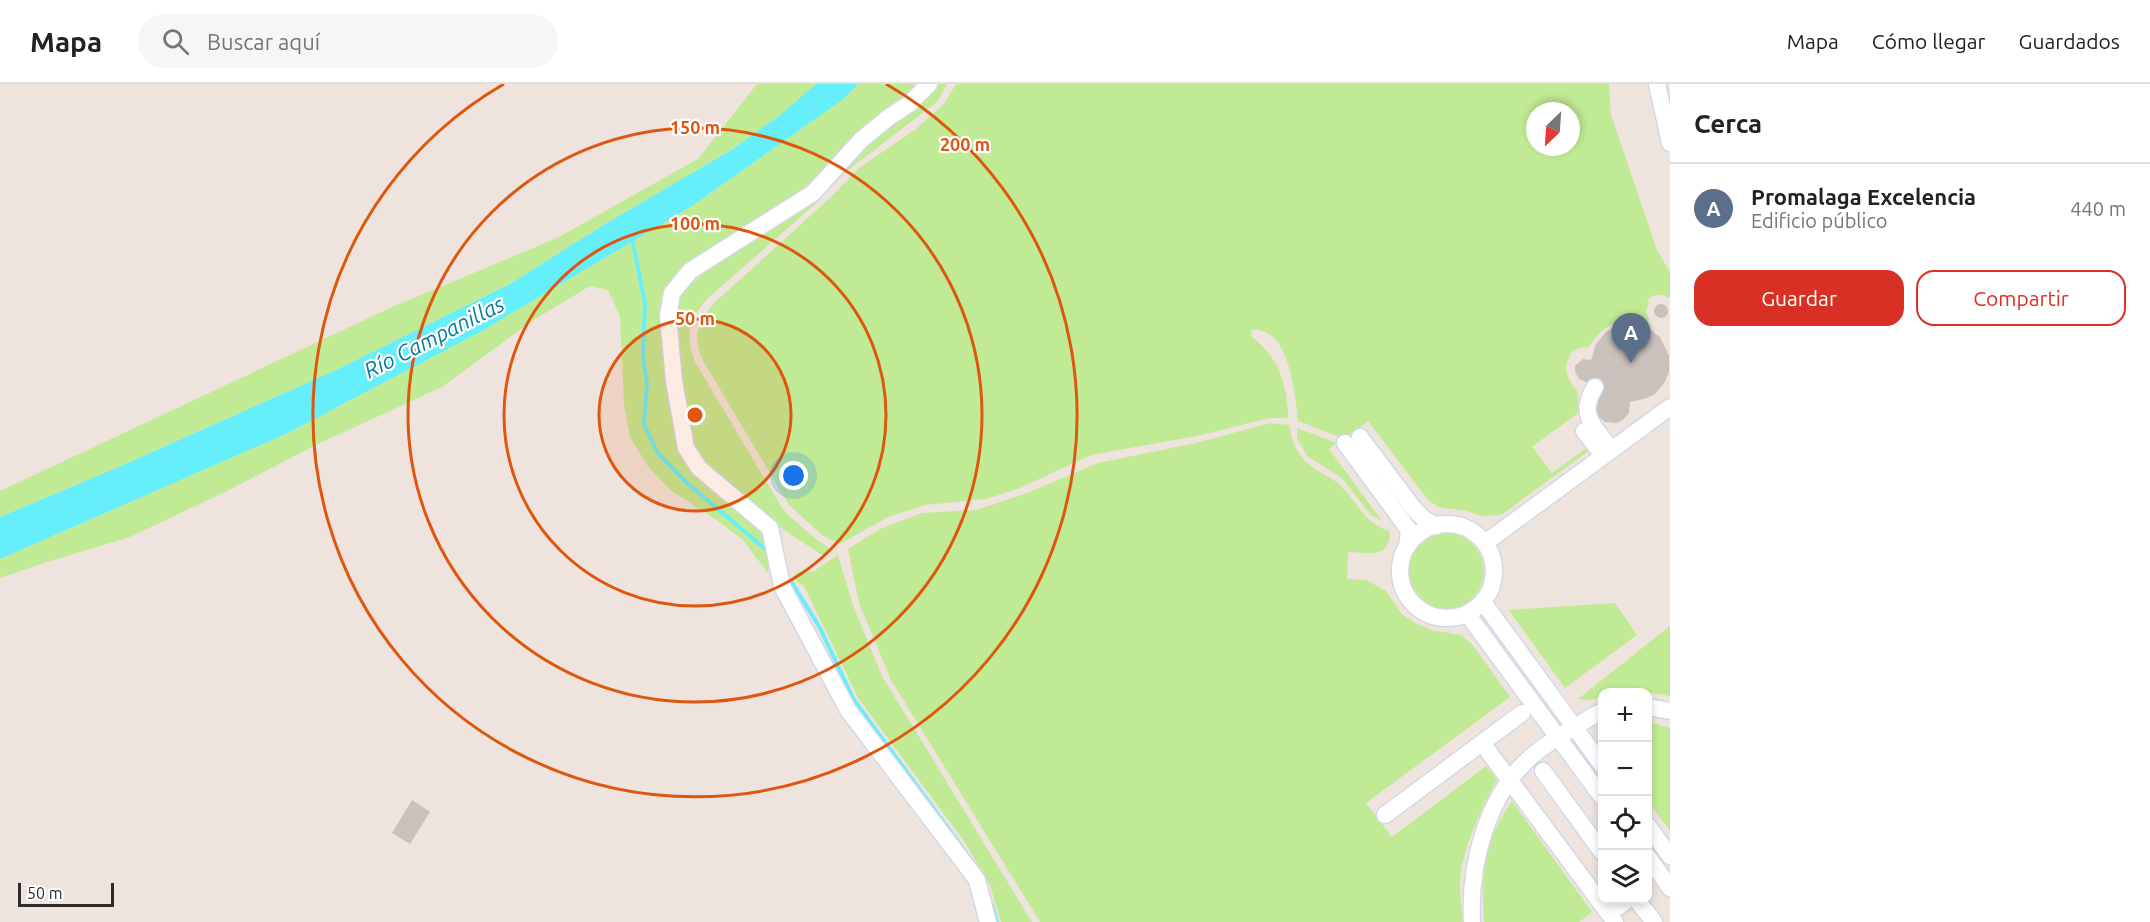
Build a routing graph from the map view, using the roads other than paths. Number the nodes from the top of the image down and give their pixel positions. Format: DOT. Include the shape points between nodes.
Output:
graph roads {
  1 [pos="929,84"];
  2 [pos="1657,84"];
  3 [pos="1670,144"];
  4 [pos="1594,387"];
  5 [pos="1670,407"];
  6 [pos="1584,431"];
  7 [pos="1608,453"];
  8 [pos="1437,526"];
  9 [pos="1485,543"];
  10 [pos="1407,548"];
  11 [pos="1483,602"];
  12 [pos="1468,615"];
  13 [pos="1652,708"];
  14 [pos="1670,711"];
  15 [pos="1522,713"];
  16 [pos="1598,714"];
  17 [pos="1575,727"];
  18 [pos="1558,736"];
  19 [pos="1482,742"];
  20 [pos="1598,759"];
  21 [pos="1543,771"];
  22 [pos="1510,780"];
  23 [pos="1601,796"];
  24 [pos="1385,815"];
  25 [pos="1652,833"];
  26 [pos="1601,850"];
  27 [pos="1670,856"];
  28 [pos="1654,878"];
  29 [pos="1670,888"];
  30 [pos="1624,904"];
  31 [pos="1640,904"];
  32 [pos="1612,918"];
  33 [pos="988,922"];
  34 [pos="1472,922"];
  35 [pos="1654,922"];
  1 -- 33 [label="street" via="861,140 813,193 690,271 672,293 668,316 686,448 699,468 770,528 782,586 848,710 977,880"];
  2 -- 3 [label="street"];
  4 -- 7 [label="street" via="1586,408"];
  5 -- 7 [label="street"];
  6 -- 7 [label="street"];
  7 -- 9 [label="street"];
  8 -- 9 [label="street" via="1452,523 1466,527"];
  8 -- 10 [label="street" via="1413,537"];
  8 -- 10 [label="street" via="1414,509 1352,440 1409,531"];
  9 -- 11 [label="street" via="1492,554 1495,575"];
  10 -- 12 [label="street" via="1400,561 1401,586 1410,602 1437,618"];
  11 -- 12 [label="street"];
  11 -- 17 [label="street"];
  12 -- 18 [label="street"];
  13 -- 14 [label="street"];
  15 -- 19 [label="street"];
  16 -- 17 [label="street"];
  17 -- 18 [label="street"];
  17 -- 20 [label="street"];
  18 -- 22 [label="street" via="1531,756"];
  18 -- 23 [label="street"];
  19 -- 22 [label="street"];
  19 -- 24 [label="street"];
  21 -- 26 [label="street"];
  22 -- 32 [label="street"];
  22 -- 34 [label="street" via="1477,855"];
  25 -- 27 [label="street"];
  28 -- 29 [label="street"];
  30 -- 32 [label="street"];
  31 -- 35 [label="street"];
}
